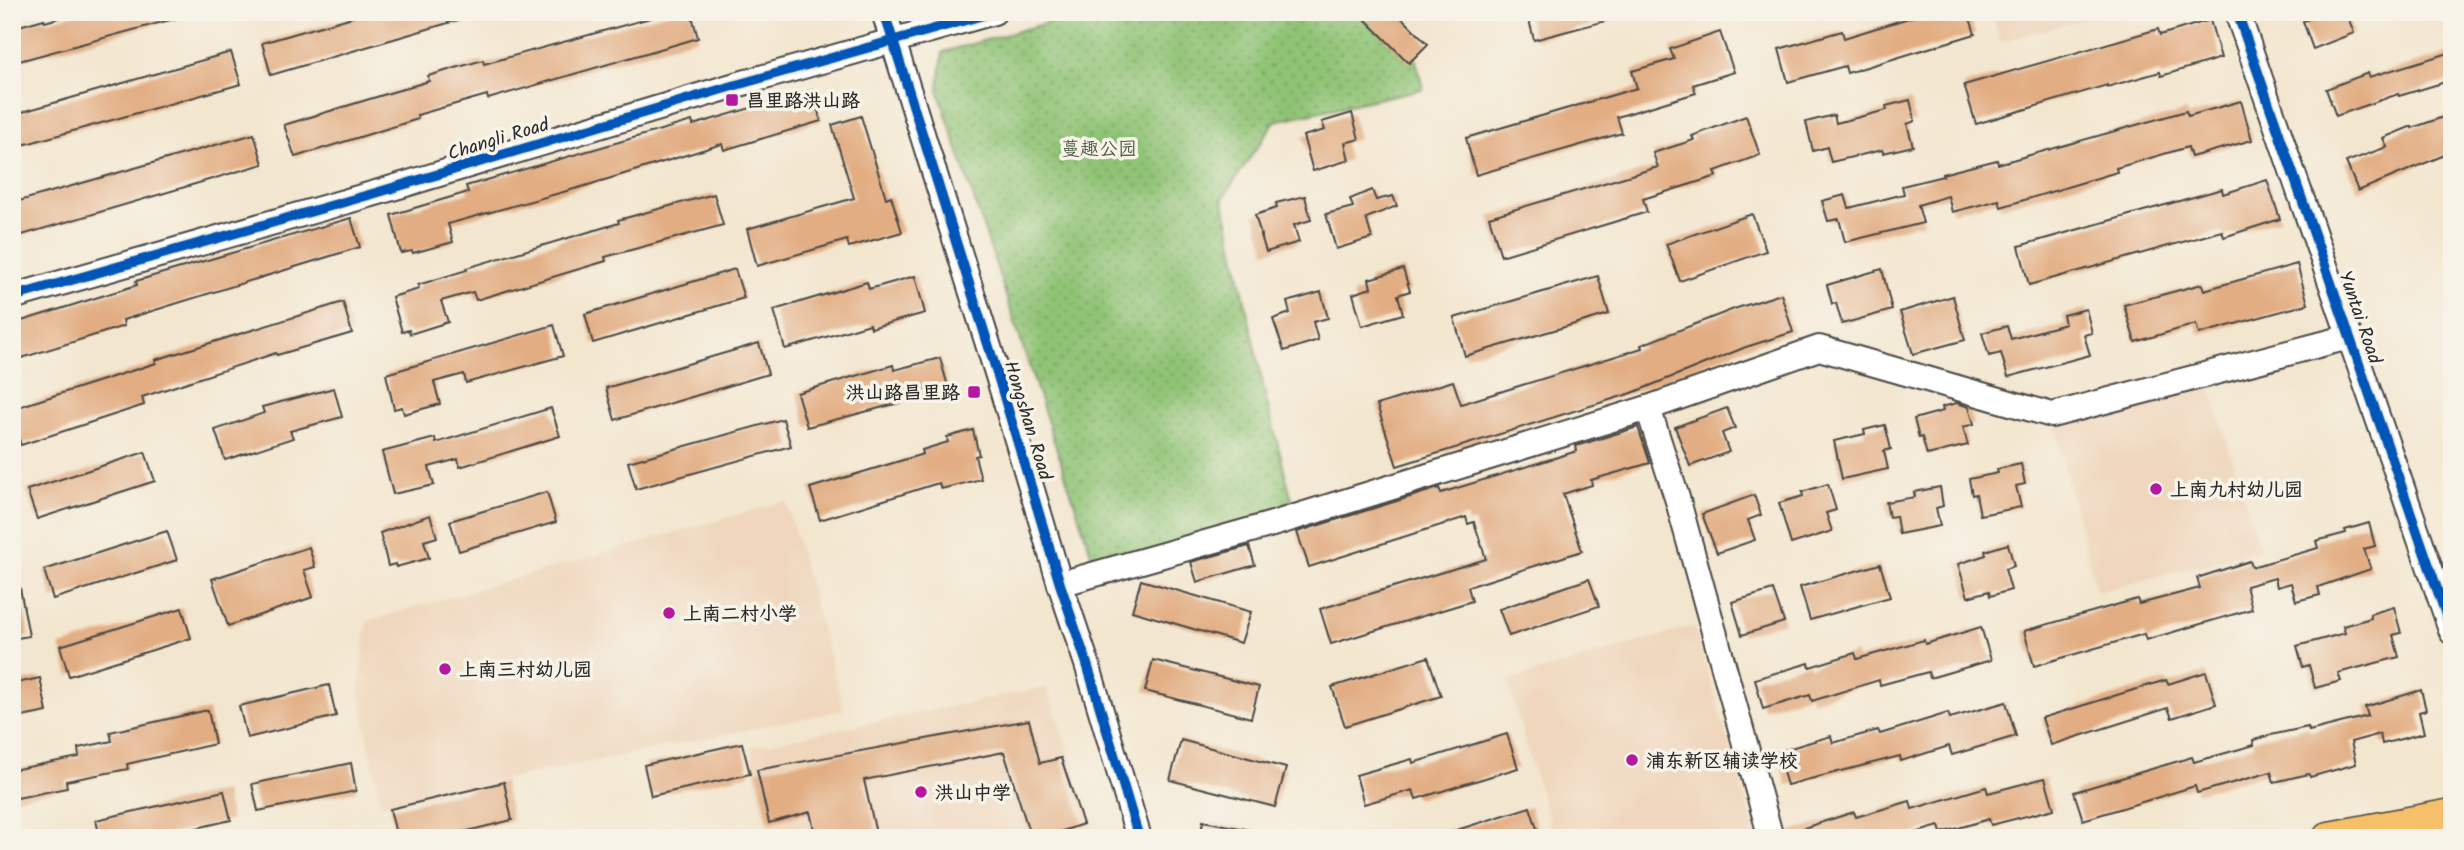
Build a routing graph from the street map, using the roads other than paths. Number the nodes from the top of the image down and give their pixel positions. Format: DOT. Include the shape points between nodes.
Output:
graph roads {
  1 [pos="884,12"];
  2 [pos="994,12"];
  3 [pos="2237,12"];
  4 [pos="893,41"];
  5 [pos="12,297"];
  6 [pos="2349,337"];
  7 [pos="1648,408"];
  8 [pos="1060,584"];
  9 [pos="2452,632"];
  10 [pos="2452,815"];
  11 [pos="1139,838"];
  12 [pos="1771,838"];
  13 [pos="2329,838"];
  1 -- 4 [label="street, Hongshan Road"];
  2 -- 4 [label="street, Changli Road"];
  3 -- 6 [label="street, Yuntai Road"];
  4 -- 5 [label="street, Changli Road"];
  4 -- 8 [label="street, Hongshan Road"];
  6 -- 7 [label="street" via="2052,415 1819,348"];
  6 -- 9 [label="street, Yuntai Road"];
  7 -- 8 [label="street"];
  7 -- 12 [label="street"];
  8 -- 11 [label="street, Hongshan Road"];
  10 -- 13 [label="main road"];
}
